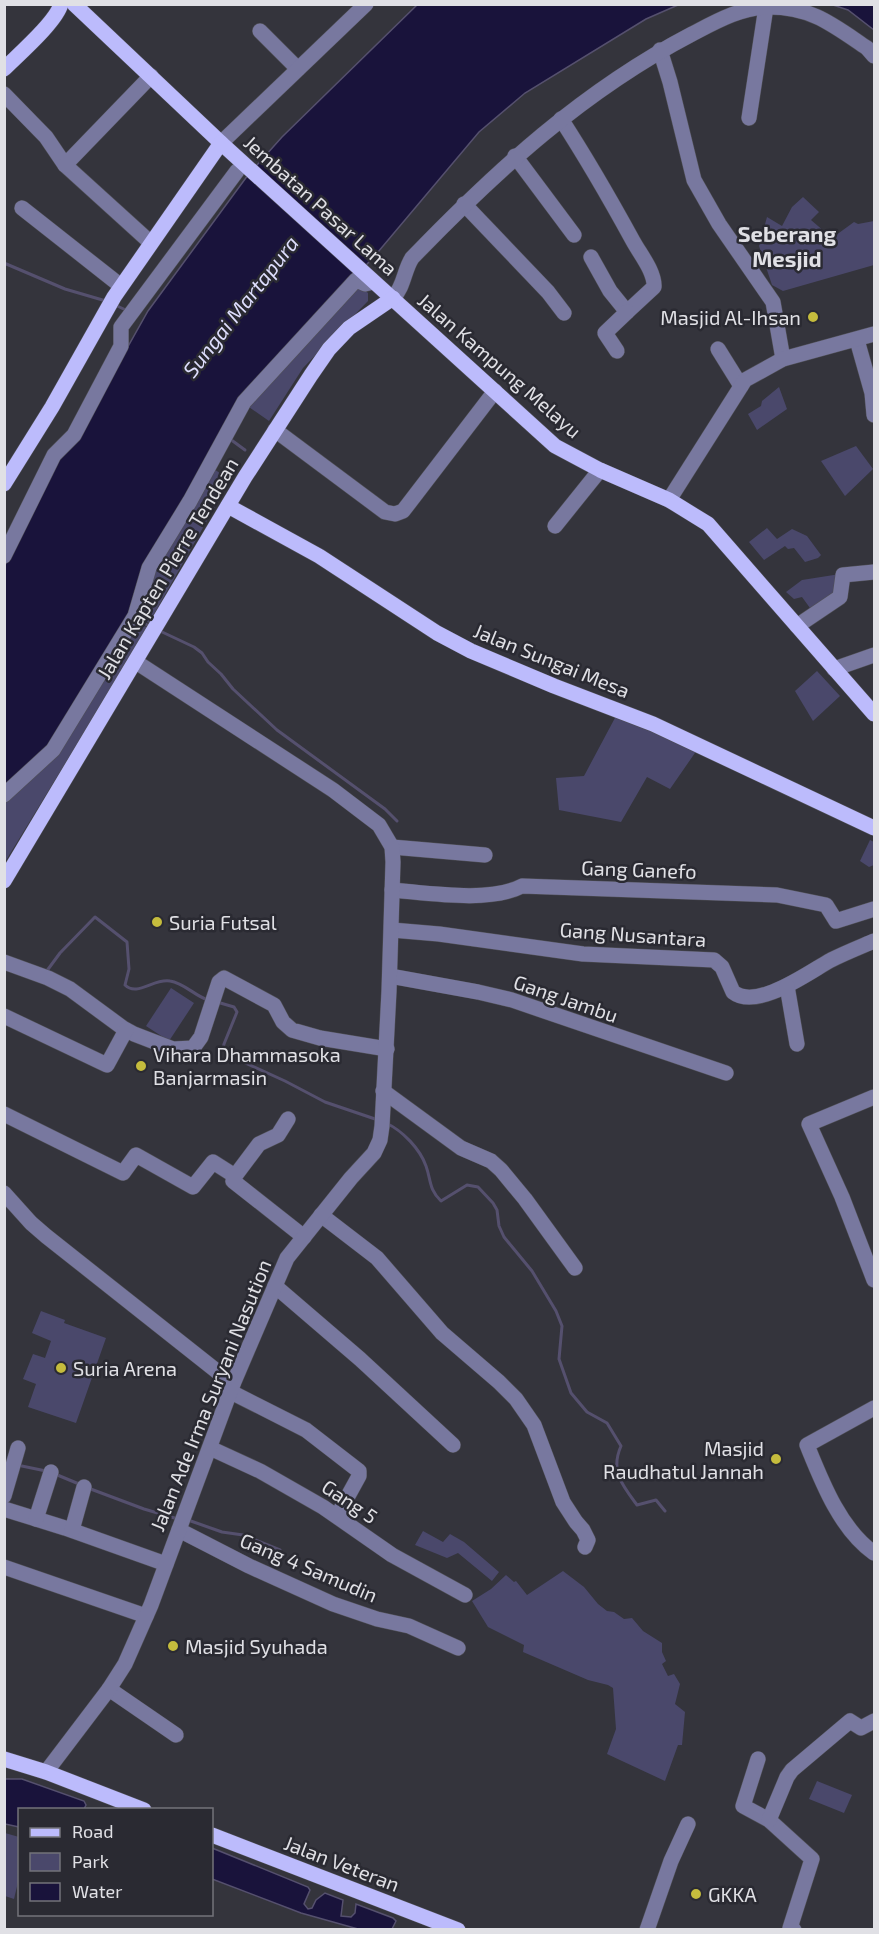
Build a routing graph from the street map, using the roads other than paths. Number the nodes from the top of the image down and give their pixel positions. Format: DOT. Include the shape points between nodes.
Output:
graph roads {
  1 [pos="62,4"];
  2 [pos="74,4"];
  3 [pos="366,4"];
  4 [pos="766,7"];
  5 [pos="260,31"];
  6 [pos="660,50"];
  7 [pos="874,56"];
  8 [pos="4,69"];
  9 [pos="298,69"];
  10 [pos="151,76"];
  11 [pos="4,94"];
  12 [pos="749,118"];
  13 [pos="561,119"];
  14 [pos="221,143"];
  15 [pos="515,156"];
  16 [pos="64,165"];
  17 [pos="239,165"];
  18 [pos="464,204"];
  19 [pos="22,207"];
  20 [pos="574,235"];
  21 [pos="151,243"];
  22 [pos="591,257"];
  23 [pos="371,280"];
  24 [pos="117,292"];
  25 [pos="393,298"];
  26 [pos="627,312"];
  27 [pos="564,313"];
  28 [pos="874,334"];
  29 [pos="857,340"];
  30 [pos="718,349"];
  31 [pos="617,351"];
  32 [pos="783,359"];
  33 [pos="741,386"];
  34 [pos="495,391"];
  35 [pos="874,416"];
  36 [pos="275,430"];
  37 [pos="600,470"];
  38 [pos="4,484"];
  39 [pos="669,500"];
  40 [pos="228,506"];
  41 [pos="555,526"];
  42 [pos="4,556"];
  43 [pos="874,572"];
  44 [pos="797,626"];
  45 [pos="874,655"];
  46 [pos="136,662"];
  47 [pos="834,669"];
  48 [pos="874,714"];
  49 [pos="4,795"];
  50 [pos="874,828"];
  51 [pos="392,847"];
  52 [pos="485,855"];
  53 [pos="4,881"];
  54 [pos="392,891"];
  55 [pos="874,909"];
  56 [pos="392,930"];
  57 [pos="874,941"];
  58 [pos="4,962"];
  59 [pos="390,976"];
  60 [pos="787,986"];
  61 [pos="4,1016"];
  62 [pos="126,1030"];
  63 [pos="797,1044"];
  64 [pos="387,1049"];
  65 [pos="726,1073"];
  66 [pos="383,1091"];
  67 [pos="874,1097"];
  68 [pos="4,1114"];
  69 [pos="288,1119"];
  70 [pos="235,1176"];
  71 [pos="4,1193"];
  72 [pos="321,1215"];
  73 [pos="304,1237"];
  74 [pos="575,1268"];
  75 [pos="874,1280"];
  76 [pos="275,1286"];
  77 [pos="232,1388"];
  78 [pos="874,1408"];
  79 [pos="453,1445"];
  80 [pos="18,1448"];
  81 [pos="210,1448"];
  82 [pos="51,1472"];
  83 [pos="84,1487"];
  84 [pos="4,1497"];
  85 [pos="4,1509"];
  86 [pos="337,1516"];
  87 [pos="36,1519"];
  88 [pos="72,1530"];
  89 [pos="179,1530"];
  90 [pos="585,1547"];
  91 [pos="874,1553"];
  92 [pos="166,1564"];
  93 [pos="4,1567"];
  94 [pos="465,1595"];
  95 [pos="146,1616"];
  96 [pos="458,1648"];
  97 [pos="109,1689"];
  98 [pos="874,1721"];
  99 [pos="176,1735"];
  100 [pos="4,1759"];
  101 [pos="758,1759"];
  102 [pos="46,1772"];
  103 [pos="141,1808"];
  104 [pos="769,1821"];
  105 [pos="688,1824"];
  106 [pos="213,1835"];
  107 [pos="458,1929"];
  108 [pos="647,1929"];
  109 [pos="794,1929"];
  1 -- 8 [label="main road" via="60,11"];
  2 -- 10 [label="main road, Jembatan Pasar Lama"];
  3 -- 9 [label="street"];
  4 -- 6 [label="street" via="726,16"];
  4 -- 7 [label="street" via="813,14"];
  4 -- 12 [label="street"];
  5 -- 9 [label="street"];
  6 -- 13 [label="street"];
  6 -- 32 [label="street" via="694,180 773,302"];
  9 -- 14 [label="street"];
  10 -- 14 [label="main road, Jembatan Pasar Lama"];
  10 -- 16 [label="street"];
  11 -- 16 [label="street" via="45,137"];
  13 -- 15 [label="street"];
  13 -- 26 [label="street" via="603,185 654,281 652,290"];
  14 -- 17 [label="main road, Jembatan Pasar Lama"];
  14 -- 21 [label="main road"];
  15 -- 18 [label="street"];
  15 -- 20 [label="street"];
  16 -- 21 [label="street"];
  17 -- 23 [label="main road, Jembatan Pasar Lama"];
  17 -- 42 [label="street" via="121,327 122,346 74,435 54,455"];
  18 -- 25 [label="street" via="412,258"];
  18 -- 27 [label="street"];
  19 -- 24 [label="street"];
  21 -- 24 [label="main road"];
  22 -- 26 [label="street"];
  23 -- 25 [label="main road, Jembatan Pasar Lama"];
  23 -- 49 [label="street" via="364,284 356,280 244,402 149,568 135,616 52,750"];
  24 -- 38 [label="main road"];
  25 -- 34 [label="main road, Jalan Kampung Melayu"];
  25 -- 36 [label="main road, Jalan Kapten Pierre Tendean" via="349,328 329,350"];
  26 -- 31 [label="street" via="605,333"];
  28 -- 29 [label="street"];
  29 -- 32 [label="street"];
  29 -- 35 [label="street" via="871,387"];
  30 -- 33 [label="street"];
  32 -- 33 [label="street" via="752,375"];
  33 -- 39 [label="street"];
  34 -- 36 [label="street" via="398,513 385,512"];
  34 -- 37 [label="main road, Jalan Kampung Melayu" via="555,446"];
  36 -- 40 [label="main road, Jalan Kapten Pierre Tendean"];
  37 -- 39 [label="main road, Jalan Kampung Melayu"];
  37 -- 41 [label="street"];
  39 -- 44 [label="main road, Jalan Kampung Melayu" via="708,524"];
  40 -- 46 [label="main road, Jalan Kapten Pierre Tendean"];
  40 -- 50 [label="main road, Jalan Sungai Mesa" via="319,556 436,633 471,651 653,724"];
  43 -- 44 [label="street" via="843,575 840,597"];
  44 -- 47 [label="main road, Jalan Kampung Melayu"];
  45 -- 47 [label="street"];
  46 -- 51 [label="street" via="333,790 379,825"];
  46 -- 53 [label="main road, Jalan Kapten Pierre Tendean"];
  47 -- 48 [label="main road, Jalan Kampung Melayu"];
  51 -- 52 [label="street"];
  51 -- 54 [label="street, Jalan Ade Irma Suryani Nasution"];
  54 -- 55 [label="street, Gang Ganefo" via="483,896 522,886 777,895 826,905 836,921"];
  54 -- 56 [label="street, Jalan Ade Irma Suryani Nasution"];
  56 -- 59 [label="street, Jalan Ade Irma Suryani Nasution"];
  56 -- 60 [label="street, Gang Nusantara" via="583,954 714,960 722,967 733,992 743,998"];
  57 -- 60 [label="street, Gang Nusantara"];
  58 -- 62 [label="street" via="70,989"];
  59 -- 64 [label="street, Jalan Ade Irma Suryani Nasution"];
  59 -- 65 [label="street, Gang Jambu" via="512,1000"];
  60 -- 63 [label="street"];
  61 -- 62 [label="street" via="107,1065"];
  62 -- 64 [label="street" via="173,1049 193,1048 224,978 274,1005 292,1030"];
  64 -- 66 [label="street, Jalan Ade Irma Suryani Nasution"];
  66 -- 72 [label="street, Jalan Ade Irma Suryani Nasution" via="380,1140 374,1153"];
  66 -- 74 [label="street" via="461,1149 491,1161 501,1170"];
  67 -- 75 [label="street" via="809,1124"];
  68 -- 70 [label="street" via="123,1173 136,1155 193,1187 213,1162"];
  69 -- 70 [label="street" via="278,1135 259,1144"];
  70 -- 73 [label="street" via="233,1181"];
  71 -- 77 [label="street" via="46,1236"];
  72 -- 73 [label="street, Jalan Ade Irma Suryani Nasution"];
  72 -- 90 [label="street" via="377,1258 436,1327 516,1400 534,1425 563,1502 588,1540"];
  73 -- 76 [label="street, Jalan Ade Irma Suryani Nasution" via="287,1258"];
  76 -- 77 [label="street, Jalan Ade Irma Suryani Nasution"];
  76 -- 79 [label="street"];
  77 -- 81 [label="street, Jalan Ade Irma Suryani Nasution"];
  77 -- 86 [label="street" via="306,1430 359,1471"];
  78 -- 91 [label="street" via="807,1444 848,1527"];
  80 -- 84 [label="street"];
  81 -- 86 [label="street, Gang 5" via="260,1471"];
  81 -- 89 [label="street, Jalan Ade Irma Suryani Nasution"];
  82 -- 87 [label="street"];
  83 -- 88 [label="street"];
  85 -- 87 [label="street"];
  86 -- 94 [label="street, Gang 5" via="392,1555"];
  87 -- 88 [label="street"];
  88 -- 92 [label="street"];
  89 -- 92 [label="street, Jalan Ade Irma Suryani Nasution"];
  89 -- 96 [label="street, Gang 4 Samudin" via="333,1604 410,1626"];
  92 -- 95 [label="street, Jalan Ade Irma Suryani Nasution"];
  93 -- 95 [label="street"];
  95 -- 97 [label="street, Jalan Ade Irma Suryani Nasution"];
  97 -- 99 [label="street"];
  97 -- 102 [label="street, Jalan Ade Irma Suryani Nasution"];
  98 -- 104 [label="street" via="861,1728 850,1721 792,1770"];
  100 -- 102 [label="main road"];
  101 -- 104 [label="street" via="742,1803"];
  102 -- 103 [label="main road"];
  104 -- 109 [label="street" via="813,1859 790,1928"];
  105 -- 108 [label="street" via="670,1861"];
  106 -- 107 [label="main road, Jalan Veteran"];
}
